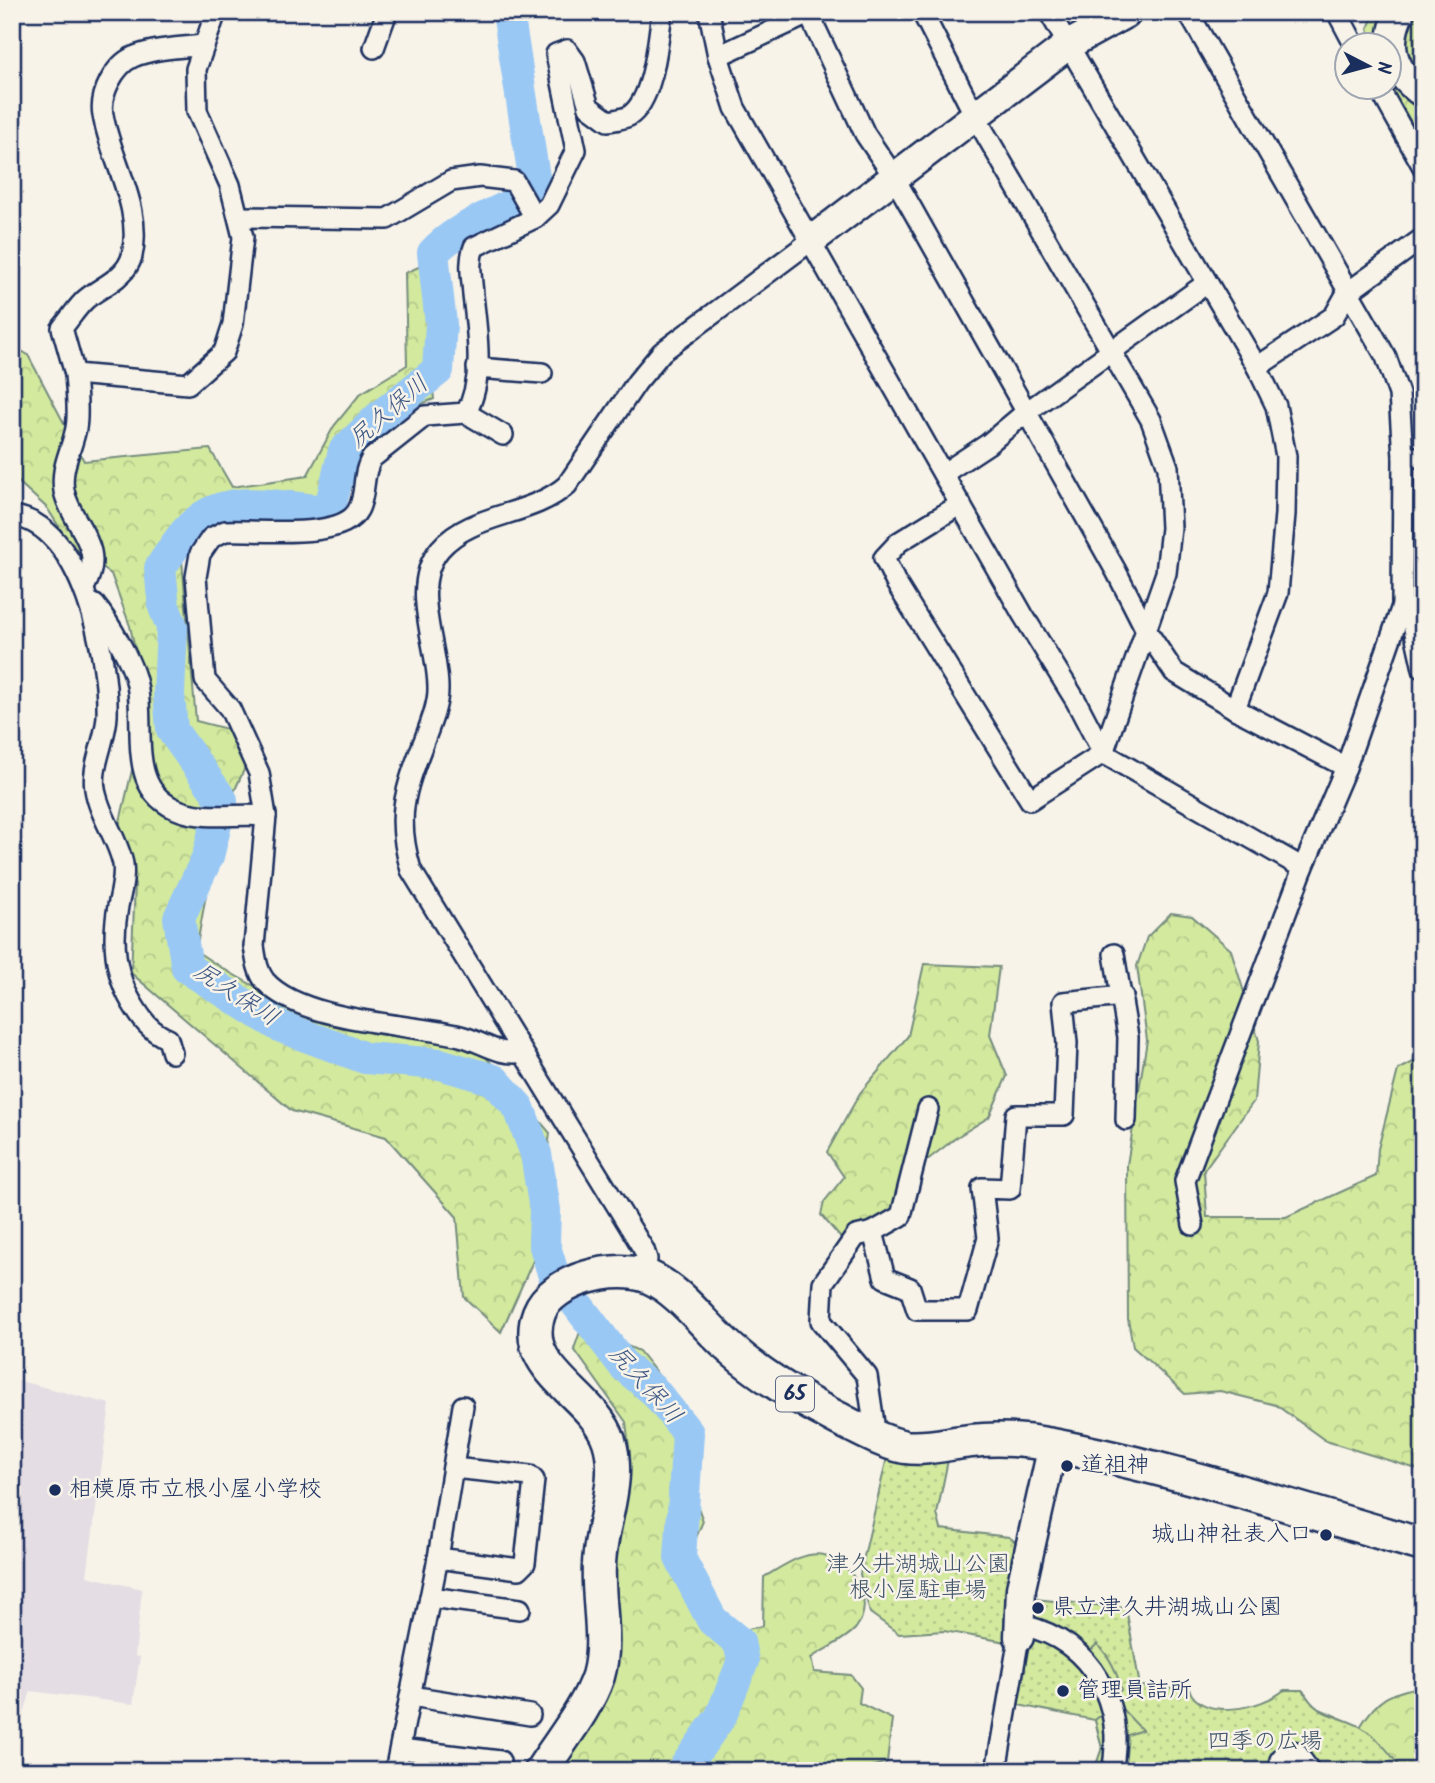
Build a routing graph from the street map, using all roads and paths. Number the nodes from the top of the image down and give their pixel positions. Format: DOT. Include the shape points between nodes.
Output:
graph roads {
  1 [pos="216,12"];
  2 [pos="387,12"];
  3 [pos="662,12"];
  4 [pos="709,12"];
  5 [pos="922,12"];
  6 [pos="1049,12"];
  7 [pos="1128,12"];
  8 [pos="1188,12"];
  9 [pos="1337,12"];
  10 [pos="1400,12"];
  11 [pos="810,13"];
  12 [pos="1348,32"];
  13 [pos="202,45"];
  14 [pos="1068,45"];
  15 [pos="374,48"];
  16 [pos="718,56"];
  17 [pos="1423,93"];
  18 [pos="1387,102"];
  19 [pos="975,116"];
  20 [pos="1423,167"];
  21 [pos="894,177"];
  22 [pos="528,206"];
  23 [pos="241,217"];
  24 [pos="1423,238"];
  25 [pos="811,240"];
  26 [pos="1207,283"];
  27 [pos="1347,292"];
  28 [pos="1112,350"];
  29 [pos="1256,367"];
  30 [pos="477,368"];
  31 [pos="542,373"];
  32 [pos="75,374"];
  33 [pos="466,413"];
  34 [pos="1025,413"];
  35 [pos="503,435"];
  36 [pos="1413,457"];
  37 [pos="944,473"];
  38 [pos="961,504"];
  39 [pos="12,516"];
  40 [pos="86,591"];
  41 [pos="1402,606"];
  42 [pos="1146,630"];
  43 [pos="1423,669"];
  44 [pos="1235,709"];
  45 [pos="1103,753"];
  46 [pos="1346,767"];
  47 [pos="266,816"];
  48 [pos="1303,868"];
  49 [pos="1114,954"];
  50 [pos="1123,996"];
  51 [pos="522,1052"];
  52 [pos="172,1054"];
  53 [pos="928,1109"];
  54 [pos="1126,1120"];
  55 [pos="1193,1225"];
  56 [pos="873,1232"];
  57 [pos="645,1275"];
  58 [pos="463,1406"];
  59 [pos="876,1437"];
  60 [pos="1053,1445"];
  61 [pos="453,1468"];
  62 [pos="1423,1545"];
  63 [pos="438,1558"];
  64 [pos="430,1597"];
  65 [pos="520,1609"];
  66 [pos="1021,1629"];
  67 [pos="411,1696"];
  68 [pos="530,1715"];
  69 [pos="400,1749"];
  70 [pos="500,1761"];
  71 [pos="396,1771"];
  72 [pos="541,1771"];
  73 [pos="996,1771"];
  74 [pos="1112,1771"];
  75 [pos="1285,1771"];
  76 [pos="1310,1771"];
  1 -- 13 [label="street"];
  2 -- 15 [label="street"];
  3 -- 22 [label="street" via="652,72 641,105 628,117 608,121 589,107 575,61 568,50 556,54 576,150 550,205"];
  4 -- 16 [label="street"];
  5 -- 19 [label="street"];
  6 -- 14 [label="street"];
  7 -- 14 [label="street"];
  8 -- 27 [label="street"];
  9 -- 12 [label="street"];
  10 -- 17 [label="street" via="1391,35 1392,53 1408,81"];
  11 -- 16 [label="street"];
  11 -- 21 [label="street" via="865,134"];
  13 -- 23 [label="street" via="196,69 197,111"];
  13 -- 32 [label="street" via="130,58 117,68 104,95 102,113 132,209 132,254 121,275 84,301 62,328"];
  14 -- 19 [label="street"];
  14 -- 26 [label="street"];
  16 -- 25 [label="street" via="735,108"];
  18 -- 20 [label="street"];
  19 -- 21 [label="street"];
  19 -- 28 [label="street"];
  21 -- 25 [label="street"];
  21 -- 34 [label="street"];
  22 -- 23 [label="street" via="514,181 480,177 451,181 387,219"];
  22 -- 30 [label="street" via="474,247 469,260"];
  23 -- 32 [label="street" via="233,324 224,352 206,371 188,384"];
  24 -- 27 [label="street"];
  25 -- 37 [label="street"];
  25 -- 51 [label="street" via="662,352 581,468 553,498 467,529 439,550 431,564 426,599 439,692 406,788 401,810 404,846 411,870"];
  26 -- 28 [label="street"];
  26 -- 29 [label="street"];
  27 -- 29 [label="street" via="1334,316"];
  27 -- 36 [label="street" via="1391,370"];
  28 -- 34 [label="street"];
  28 -- 42 [label="street" via="1151,420 1168,467 1171,528 1166,573"];
  29 -- 44 [label="street" via="1276,406 1286,456 1285,514 1278,593"];
  30 -- 31 [label="street"];
  30 -- 33 [label="street" via="473,400"];
  32 -- 40 [label="street" via="77,425 63,480 92,561"];
  33 -- 35 [label="street"];
  33 -- 47 [label="street" via="425,416 372,458 366,466 359,509 347,522 328,530 225,531 211,538 200,554 196,577 205,680 230,709 259,772"];
  34 -- 37 [label="street"];
  34 -- 42 [label="street"];
  36 -- 41 [label="street"];
  37 -- 38 [label="street"];
  38 -- 45 [label="street"];
  38 -- 45 [label="street" via="899,542 884,558 896,583 1030,800"];
  39 -- 40 [label="street" via="29,518 48,531"];
  40 -- 47 [label="street" via="137,684 143,773 150,790 171,807 206,815"];
  40 -- 52 [label="street" via="102,658 107,718 95,789 123,864 117,969 142,1019 153,1033 168,1039"];
  41 -- 43 [label="street" via="1413,624"];
  41 -- 46 [label="street"];
  42 -- 44 [label="street" via="1174,672"];
  42 -- 45 [label="street"];
  44 -- 46 [label="street"];
  45 -- 48 [label="street"];
  46 -- 48 [label="street"];
  47 -- 51 [label="street" via="254,946 264,980 278,992 355,1020 461,1036 511,1054"];
  48 -- 55 [label="street" via="1185,1181"];
  49 -- 50 [label="street"];
  50 -- 54 [label="street" via="1128,1037"];
  50 -- 56 [label="street" via="1063,1002 1067,1043 1064,1115 1016,1115 1010,1189 982,1188 988,1238 968,1310 917,1310 910,1288 885,1278"];
  51 -- 57 [label="street" via="644,1250"];
  53 -- 56 [label="street" via="901,1216"];
  56 -- 59 [label="street" via="856,1236 846,1247 823,1283 820,1307 821,1321 867,1376"];
  57 -- 59 [label="main road, 65" via="670,1290 754,1367"];
  57 -- 72 [label="main road, 65" via="605,1272 562,1289 539,1312 537,1347 547,1367 603,1425 613,1471 599,1565 600,1667 589,1694"];
  58 -- 61 [label="street"];
  59 -- 60 [label="main road, 65" via="915,1448 988,1440"];
  60 -- 62 [label="main road, 65" via="1272,1499"];
  60 -- 66 [label="street" via="1029,1544"];
  61 -- 63 [label="street"];
  61 -- 63 [label="street" via="534,1480 525,1563 519,1569"];
  63 -- 64 [label="street"];
  64 -- 65 [label="street"];
  64 -- 67 [label="street"];
  66 -- 73 [label="street"];
  66 -- 74 [label="street" via="1060,1638 1097,1676 1114,1719"];
  67 -- 68 [label="street"];
  67 -- 69 [label="street"];
  69 -- 70 [label="street"];
  69 -- 71 [label="street"];
  75 -- 76 [label="street" via="1280,1760 1288,1750 1296,1752"];
}
